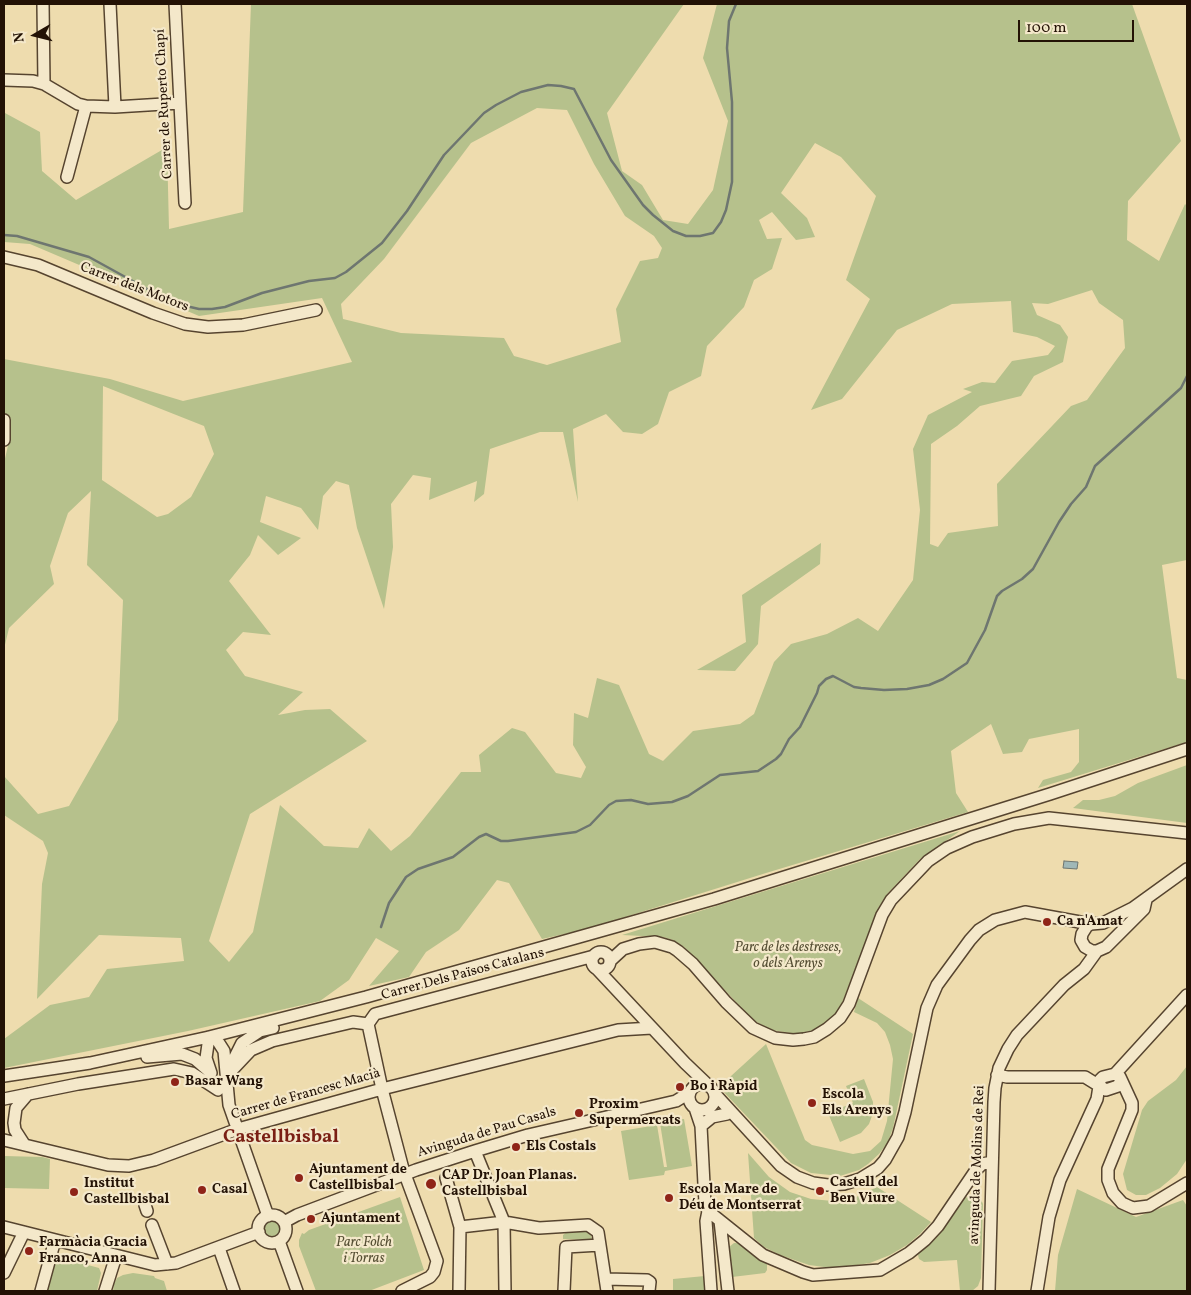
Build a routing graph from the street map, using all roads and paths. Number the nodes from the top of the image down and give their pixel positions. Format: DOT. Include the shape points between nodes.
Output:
graph roads {
  1 [pos="42,4"];
  2 [pos="110,4"];
  3 [pos="175,4"];
  4 [pos="4,80"];
  5 [pos="44,84"];
  6 [pos="180,102"];
  7 [pos="86,106"];
  8 [pos="115,106"];
  9 [pos="67,177"];
  10 [pos="185,203"];
  11 [pos="4,257"];
  12 [pos="316,310"];
  13 [pos="4,420"];
  14 [pos="4,440"];
  15 [pos="1187,749"];
  16 [pos="1187,833"];
  17 [pos="1187,869"];
  18 [pos="1146,900"];
  19 [pos="1056,918"];
  20 [pos="1094,924"];
  21 [pos="1082,941"];
  22 [pos="1108,942"];
  23 [pos="1097,951"];
  24 [pos="594,964"];
  25 [pos="609,964"];
  26 [pos="1072,977"];
  27 [pos="615,988"];
  28 [pos="1187,995"];
  29 [pos="631,1005"];
  30 [pos="322,1008"];
  31 [pos="368,1024"];
  32 [pos="652,1028"];
  33 [pos="618,1030"];
  34 [pos="209,1036"];
  35 [pos="90,1063"];
  36 [pos="685,1063"];
  37 [pos="232,1070"];
  38 [pos="210,1072"];
  39 [pos="997,1075"];
  40 [pos="4,1076"];
  41 [pos="1117,1080"];
  42 [pos="1099,1085"];
  43 [pos="382,1089"];
  44 [pos="218,1090"];
  45 [pos="28,1094"];
  46 [pos="692,1098"];
  47 [pos="710,1098"];
  48 [pos="4,1099"];
  49 [pos="229,1105"];
  50 [pos="727,1114"];
  51 [pos="742,1124"];
  52 [pos="701,1126"];
  53 [pos="238,1129"];
  54 [pos="4,1140"];
  55 [pos="24,1144"];
  56 [pos="475,1151"];
  57 [pos="992,1162"];
  58 [pos="405,1174"];
  59 [pos="446,1178"];
  60 [pos="1187,1183"];
  61 [pos="268,1216"];
  62 [pos="715,1217"];
  63 [pos="284,1222"];
  64 [pos="504,1222"];
  65 [pos="152,1225"];
  66 [pos="4,1227"];
  67 [pos="460,1227"];
  68 [pos="24,1232"];
  69 [pos="259,1232"];
  70 [pos="55,1240"];
  71 [pos="279,1241"];
  72 [pos="600,1244"];
  73 [pos="218,1248"];
  74 [pos="116,1256"];
  75 [pos="167,1264"];
  76 [pos="4,1273"];
  77 [pos="606,1279"];
  78 [pos="416,1288"];
  79 [pos="988,1290"];
  80 [pos="41,1291"];
  81 [pos="106,1291"];
  82 [pos="234,1291"];
  83 [pos="297,1291"];
  84 [pos="402,1291"];
  85 [pos="459,1291"];
  86 [pos="505,1291"];
  87 [pos="564,1291"];
  88 [pos="608,1291"];
  89 [pos="649,1291"];
  90 [pos="712,1291"];
  91 [pos="728,1291"];
  92 [pos="1037,1291"];
  1 -- 5 [label="street"];
  2 -- 8 [label="street"];
  3 -- 6 [label="street, Carrer de Ruperto Chapí"];
  4 -- 5 [label="street"];
  5 -- 7 [label="street"];
  6 -- 8 [label="street"];
  6 -- 10 [label="street, Carrer de Ruperto Chapí"];
  7 -- 8 [label="street"];
  7 -- 9 [label="street"];
  11 -- 12 [label="street, Carrer dels Motors" via="38,265 153,314 190,325 243,325"];
  13 -- 14 [label="street"];
  15 -- 30 [label="street" via="714,899"];
  16 -- 25 [label="street" via="1050,818 1019,823 947,848 928,861 891,900 840,1018 814,1037 775,1038 753,1028 693,964 672,947 655,942 639,944 624,949"];
  17 -- 18 [label="street"];
  18 -- 20 [label="street"];
  18 -- 22 [label="street" via="1144,909"];
  19 -- 20 [label="street"];
  19 -- 21 [label="street"];
  19 -- 51 [label="street" via="1025,912 1003,917 979,930 959,953 937,985 927,1008 898,1137 885,1160 870,1173 853,1182 836,1185 804,1180 781,1166"];
  20 -- 21 [label="street" via="1083,930"];
  20 -- 22 [label="street" via="1101,924 1107,930"];
  21 -- 23 [label="street" via="1088,949"];
  21 -- 26 [label="street, avinguda de Molins de Rei" via="1083,957"];
  22 -- 23 [label="street" via="1106,947"];
  23 -- 26 [label="street, avinguda de Molins de Rei" via="1084,969"];
  24 -- 25 [label="street" via="604,970"];
  24 -- 25 [label="street" via="598,953 603,952 608,956"];
  24 -- 27 [label="street"];
  24 -- 31 [label="street, Carrer Dels Països Catalans" via="569,962 375,1014"];
  25 -- 27 [label="street"];
  26 -- 39 [label="street, avinguda de Molins de Rei" via="1017,1035"];
  27 -- 29 [label="street"];
  28 -- 41 [label="street"];
  29 -- 32 [label="street"];
  29 -- 33 [label="street" via="632,1015 628,1024"];
  30 -- 34 [label="street"];
  30 -- 37 [label="street" via="310,1017 260,1031 242,1043"];
  31 -- 37 [label="street" via="353,1022 262,1045 251,1050"];
  31 -- 43 [label="street"];
  32 -- 33 [label="street, Carrer de Francesc Macià"];
  32 -- 36 [label="street"];
  33 -- 43 [label="street, Carrer de Francesc Macià"];
  34 -- 35 [label="street"];
  34 -- 38 [label="street" via="206,1058"];
  34 -- 49 [label="street" via="218,1040 224,1051"];
  35 -- 38 [label="street" via="182,1054 195,1059"];
  35 -- 40 [label="street"];
  36 -- 46 [label="street"];
  36 -- 47 [label="street"];
  37 -- 49 [label="street"];
  38 -- 44 [label="street"];
  39 -- 42 [label="street" via="1085,1077"];
  39 -- 57 [label="street, avinguda de Molins de Rei"];
  41 -- 42 [label="street" via="1103,1077"];
  41 -- 60 [label="street" via="1132,1103 1132,1110 1108,1168 1113,1194 1133,1208 1149,1206"];
  42 -- 92 [label="street" via="1097,1099 1060,1180 1049,1216"];
  43 -- 53 [label="street, Carrer de Francesc Macià"];
  43 -- 58 [label="street"];
  44 -- 45 [label="street" via="192,1074 174,1069"];
  44 -- 49 [label="street"];
  45 -- 48 [label="street"];
  45 -- 55 [label="street" via="16,1108 14,1123"];
  46 -- 47 [label="street" via="700,1109"];
  46 -- 47 [label="street" via="697,1084 702,1083"];
  46 -- 52 [label="street"];
  46 -- 56 [label="street, Avinguda de Pau Casals" via="528,1135"];
  47 -- 50 [label="street"];
  47 -- 51 [label="street"];
  47 -- 52 [label="street"];
  49 -- 53 [label="street"];
  50 -- 51 [label="street"];
  50 -- 52 [label="street" via="712,1117"];
  52 -- 62 [label="street" via="705,1204"];
  53 -- 55 [label="street, Carrer de Francesc Macià" via="129,1166 108,1166"];
  53 -- 61 [label="street"];
  54 -- 55 [label="street, Carrer de Francesc Macià"];
  56 -- 58 [label="street, Avinguda de Pau Casals"];
  56 -- 64 [label="street"];
  57 -- 62 [label="street" via="982,1164 976,1170 925,1240 880,1270 813,1275 763,1255"];
  57 -- 79 [label="street, avinguda de Molins de Rei"];
  58 -- 63 [label="street, Avinguda de Pau Casals"];
  58 -- 78 [label="street" via="437,1261 434,1272"];
  59 -- 67 [label="street"];
  61 -- 63 [label="street" via="277,1216"];
  61 -- 69 [label="street" via="259,1224"];
  62 -- 90 [label="street" via="707,1227"];
  62 -- 91 [label="street"];
  63 -- 71 [label="street" via="286,1231"];
  64 -- 67 [label="street"];
  64 -- 72 [label="street" via="539,1228 588,1225 598,1232"];
  64 -- 86 [label="street"];
  65 -- 75 [label="street"];
  66 -- 68 [label="street"];
  67 -- 85 [label="street"];
  68 -- 70 [label="street"];
  68 -- 76 [label="street"];
  69 -- 71 [label="street" via="267,1242"];
  69 -- 73 [label="street"];
  70 -- 74 [label="street"];
  70 -- 80 [label="street"];
  71 -- 83 [label="street"];
  72 -- 77 [label="street"];
  72 -- 87 [label="street" via="566,1247"];
  73 -- 75 [label="street"];
  73 -- 82 [label="street"];
  74 -- 75 [label="street" via="155,1265"];
  74 -- 81 [label="street"];
  77 -- 88 [label="street"];
  77 -- 89 [label="street" via="647,1280 650,1282"];
  78 -- 84 [label="street"];
}
